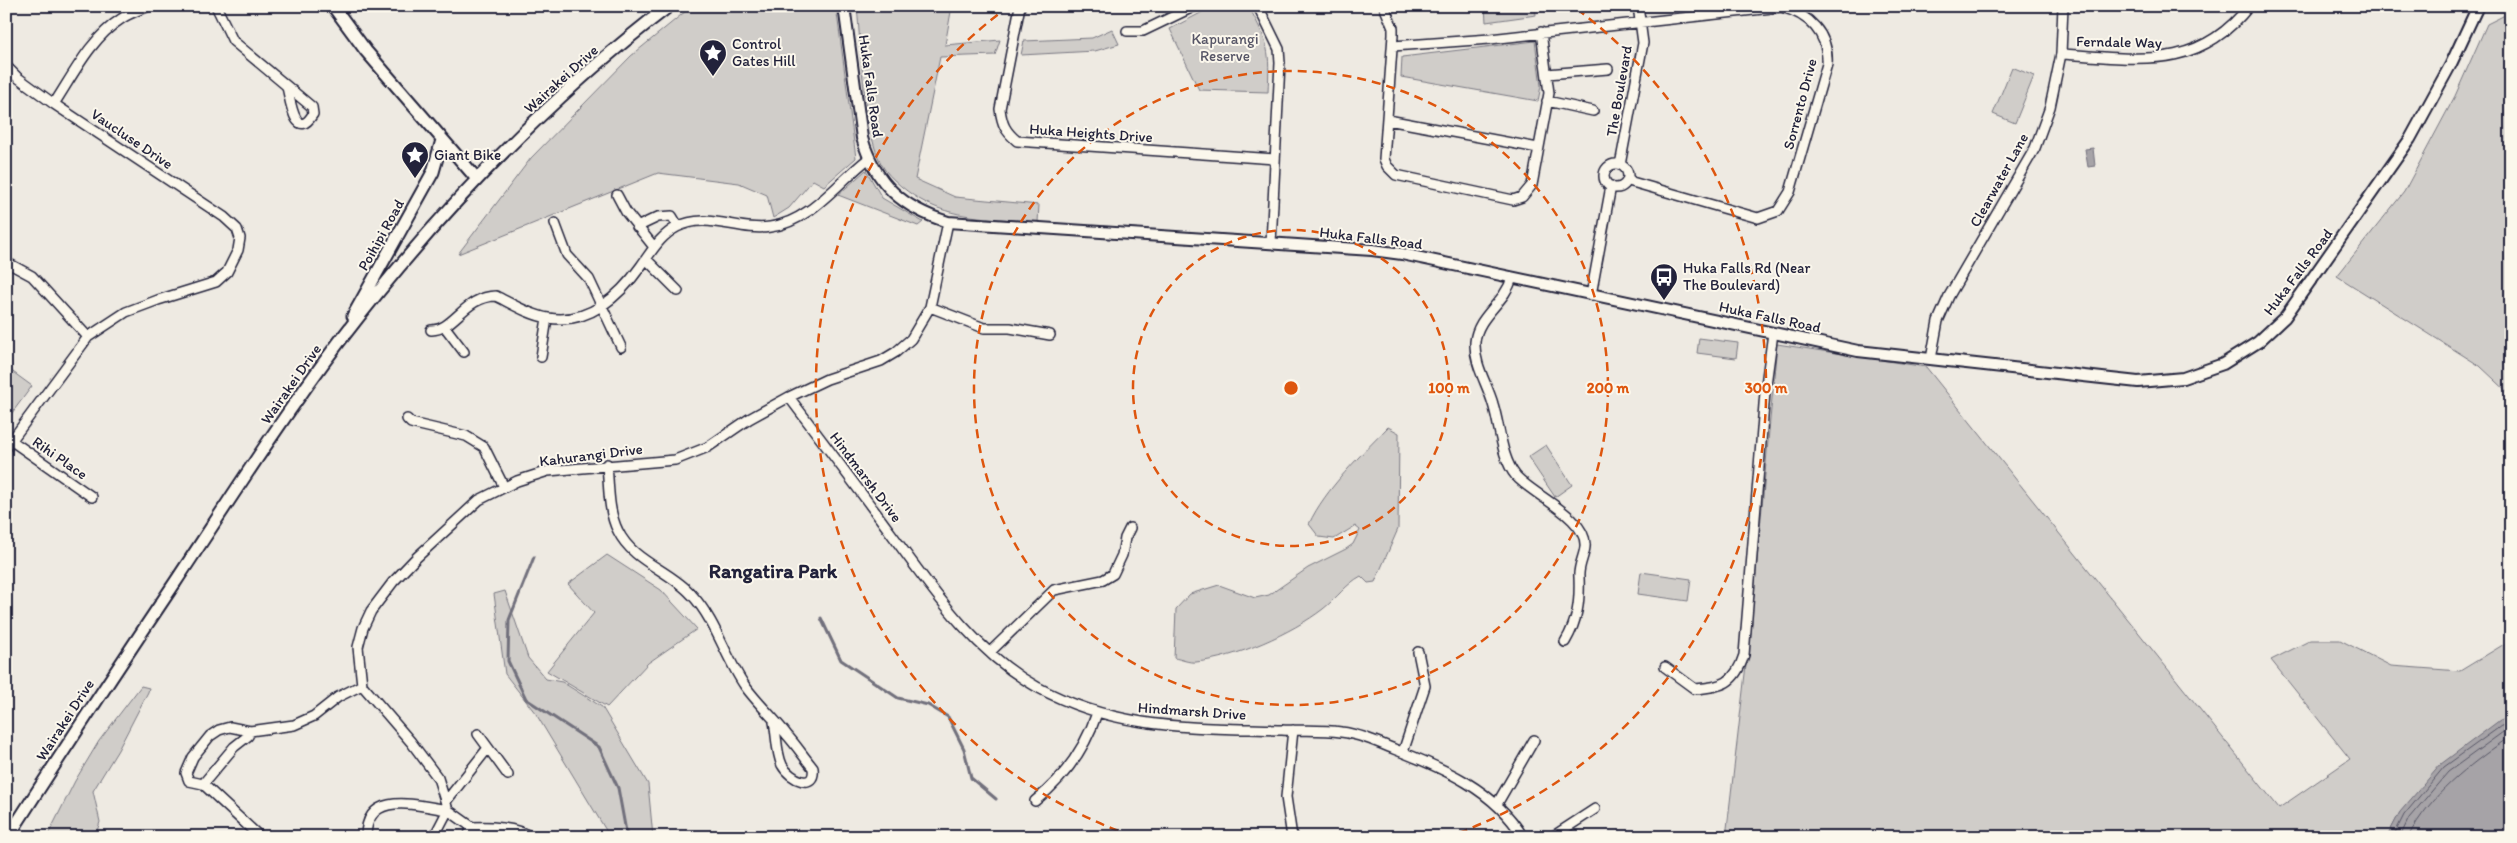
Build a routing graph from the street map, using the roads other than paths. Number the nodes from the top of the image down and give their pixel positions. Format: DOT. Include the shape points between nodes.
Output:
graph roads {
  1 [pos="149,6"];
  2 [pos="216,6"];
  3 [pos="333,6"];
  4 [pos="669,6"];
  5 [pos="844,6"];
  6 [pos="1020,6"];
  7 [pos="1195,6"];
  8 [pos="1258,6"];
  9 [pos="1384,6"];
  10 [pos="1638,6"];
  11 [pos="2063,6"];
  12 [pos="2249,6"];
  13 [pos="2478,6"];
  14 [pos="1640,22"];
  15 [pos="1127,31"];
  16 [pos="1542,32"];
  17 [pos="1393,46"];
  18 [pos="2061,54"];
  19 [pos="6,66"];
  20 [pos="1608,69"];
  21 [pos="1547,74"];
  22 [pos="287,87"];
  23 [pos="1547,101"];
  24 [pos="54,104"];
  25 [pos="1593,111"];
  26 [pos="1388,120"];
  27 [pos="442,140"];
  28 [pos="1538,148"];
  29 [pos="868,159"];
  30 [pos="1275,159"];
  31 [pos="1620,165"];
  32 [pos="1628,178"];
  33 [pos="477,179"];
  34 [pos="1611,186"];
  35 [pos="617,195"];
  36 [pos="948,222"];
  37 [pos="555,224"];
  38 [pos="678,226"];
  39 [pos="637,227"];
  40 [pos="1271,243"];
  41 [pos="654,247"];
  42 [pos="646,259"];
  43 [pos="6,262"];
  44 [pos="1512,278"];
  45 [pos="678,291"];
  46 [pos="1591,295"];
  47 [pos="603,306"];
  48 [pos="930,307"];
  49 [pos="547,318"];
  50 [pos="445,326"];
  51 [pos="431,330"];
  52 [pos="1773,333"];
  53 [pos="1050,335"];
  54 [pos="88,337"];
  55 [pos="339,342"];
  56 [pos="621,347"];
  57 [pos="464,352"];
  58 [pos="541,357"];
  59 [pos="1931,359"];
  60 [pos="789,397"];
  61 [pos="407,419"];
  62 [pos="9,445"];
  63 [pos="607,464"];
  64 [pos="504,487"];
  65 [pos="92,498"];
  66 [pos="1130,528"];
  67 [pos="1565,642"];
  68 [pos="990,652"];
  69 [pos="1418,652"];
  70 [pos="1666,666"];
  71 [pos="362,685"];
  72 [pos="1097,713"];
  73 [pos="774,722"];
  74 [pos="1293,730"];
  75 [pos="250,731"];
  76 [pos="478,734"];
  77 [pos="1534,740"];
  78 [pos="488,748"];
  79 [pos="1403,752"];
  80 [pos="508,775"];
  81 [pos="203,784"];
  82 [pos="447,800"];
  83 [pos="1035,801"];
  84 [pos="1497,804"];
  85 [pos="1595,809"];
  86 [pos="448,810"];
  87 [pos="472,826"];
  88 [pos="8,837"];
  89 [pos="260,837"];
  90 [pos="366,837"];
  91 [pos="434,837"];
  92 [pos="468,837"];
  93 [pos="530,837"];
  94 [pos="1292,837"];
  95 [pos="1523,837"];
  96 [pos="1552,837"];
  1 -- 24 [label="street" via="109,28 94,44"];
  2 -- 22 [label="street" via="233,41"];
  3 -- 27 [label="main road" via="366,51"];
  4 -- 33 [label="main road, Wairakei Drive" via="584,75"];
  5 -- 29 [label="street, Huka Falls Road" via="862,138"];
  6 -- 30 [label="street, Huka Heights Drive" via="1000,109 1002,124 1017,141"];
  7 -- 15 [label="street" via="1144,31"];
  8 -- 30 [label="street" via="1279,49"];
  9 -- 17 [label="street" via="1393,28"];
  10 -- 14 [label="street, The Boulevard"];
  11 -- 18 [label="street, Clearwater Lane"];
  12 -- 18 [label="street, Ferndale Way" via="2236,24 2216,40 2183,54 2152,58"];
  13 -- 59 [label="street, Huka Falls Road" via="2410,139 2300,299 2285,318 2258,342 2200,374 2160,382 2107,380"];
  14 -- 16 [label="street, Sorrento Drive"];
  14 -- 31 [label="street, The Boulevard" via="1643,43"];
  14 -- 32 [label="street, Sorrento Drive" via="1781,7 1802,14 1817,27 1825,44 1827,64 1790,192 1778,211 1758,218 1632,182"];
  16 -- 17 [label="street, Sorrento Drive"];
  16 -- 21 [label="street"];
  17 -- 26 [label="street"];
  18 -- 59 [label="street, Clearwater Lane" via="2050,107 2035,148 1948,296 1938,320"];
  19 -- 24 [label="street, Vaucluse Drive"];
  20 -- 21 [label="street"];
  21 -- 23 [label="street"];
  23 -- 25 [label="street"];
  23 -- 28 [label="street"];
  24 -- 54 [label="street, Vaucluse Drive" via="224,216 240,238 234,261 228,272 216,282 126,312"];
  26 -- 28 [label="street"];
  26 -- 28 [label="street" via="1384,159 1396,175 1513,200 1522,197 1532,185"];
  27 -- 33 [label="main road"];
  27 -- 55 [label="main road, Poihipi Road" via="433,172"];
  29 -- 36 [label="street, Huka Falls Road" via="894,194 926,215"];
  29 -- 38 [label="street" via="805,213 783,224 770,228 752,227 712,220"];
  30 -- 40 [label="street"];
  31 -- 32 [label="street"];
  31 -- 34 [label="street" via="1612,164 1604,173 1605,181"];
  32 -- 34 [label="street" via="1623,185"];
  33 -- 55 [label="main road, Wairakei Drive"];
  34 -- 46 [label="street"];
  35 -- 39 [label="street"];
  36 -- 40 [label="street, Huka Falls Road"];
  36 -- 48 [label="street, Kahurangi Drive"];
  37 -- 47 [label="street" via="567,255 589,279"];
  38 -- 39 [label="street" via="672,216 658,217"];
  38 -- 41 [label="street"];
  39 -- 41 [label="street"];
  40 -- 44 [label="street, Huka Falls Road" via="1387,252"];
  41 -- 42 [label="street"];
  42 -- 45 [label="street"];
  42 -- 47 [label="street"];
  43 -- 54 [label="street" via="32,276"];
  44 -- 46 [label="street, Huka Falls Road"];
  44 -- 67 [label="street" via="1502,301 1479,327 1476,357 1493,401 1507,459 1515,474 1530,489 1574,520 1586,546 1578,574 1579,609"];
  46 -- 52 [label="street, Huka Falls Road"];
  47 -- 49 [label="street" via="587,315 570,319"];
  47 -- 56 [label="street"];
  48 -- 53 [label="street" via="984,328 1010,328"];
  48 -- 60 [label="street, Kahurangi Drive" via="911,339 882,361 827,379"];
  49 -- 50 [label="street" via="489,296 480,298"];
  49 -- 58 [label="street"];
  50 -- 51 [label="street"];
  50 -- 57 [label="street"];
  52 -- 59 [label="street, Huka Falls Road" via="1858,351"];
  52 -- 70 [label="street" via="1740,668 1727,683 1694,689"];
  54 -- 62 [label="street"];
  55 -- 88 [label="main road, Wairakei Drive" via="245,475"];
  60 -- 63 [label="street, Kahurangi Drive" via="708,447 675,460"];
  60 -- 68 [label="street, Hindmarsh Drive" via="949,612"];
  61 -- 64 [label="street" via="411,423 466,436 484,447"];
  62 -- 65 [label="street, Rihi Place"];
  63 -- 64 [label="street, Kahurangi Drive" via="548,471"];
  63 -- 73 [label="street" via="617,531 639,556 692,594 706,613 733,668"];
  64 -- 71 [label="street, Kahurangi Drive" via="479,500 455,520 393,582 371,611 358,647"];
  66 -- 68 [label="street" via="1113,574 1103,580 1054,590"];
  68 -- 72 [label="street, Hindmarsh Drive" via="1035,686"];
  69 -- 79 [label="street" via="1425,686"];
  71 -- 75 [label="street" via="294,725"];
  71 -- 82 [label="street" via="438,778"];
  72 -- 74 [label="street, Hindmarsh Drive" via="1166,726"];
  72 -- 83 [label="street" via="1077,756 1056,785"];
  73 -- 73 [label="street" via="813,768 809,779 795,780 782,765"];
  74 -- 79 [label="street, Hindmarsh Drive" via="1341,732"];
  74 -- 94 [label="street" via="1286,798"];
  75 -- 81 [label="street"];
  75 -- 81 [label="street" via="230,728 218,730 210,736 193,757 186,774 189,781"];
  76 -- 78 [label="street"];
  77 -- 84 [label="street"];
  78 -- 80 [label="street"];
  78 -- 82 [label="street"];
  79 -- 84 [label="street, Hindmarsh Drive" via="1474,786"];
  81 -- 89 [label="street"];
  82 -- 86 [label="street"];
  84 -- 95 [label="street, Hindmarsh Drive"];
  85 -- 96 [label="street"];
  86 -- 87 [label="street"];
  86 -- 90 [label="street" via="386,804 375,811 366,825"];
  86 -- 91 [label="street"];
  87 -- 92 [label="street"];
  87 -- 93 [label="street" via="520,832"];
}
